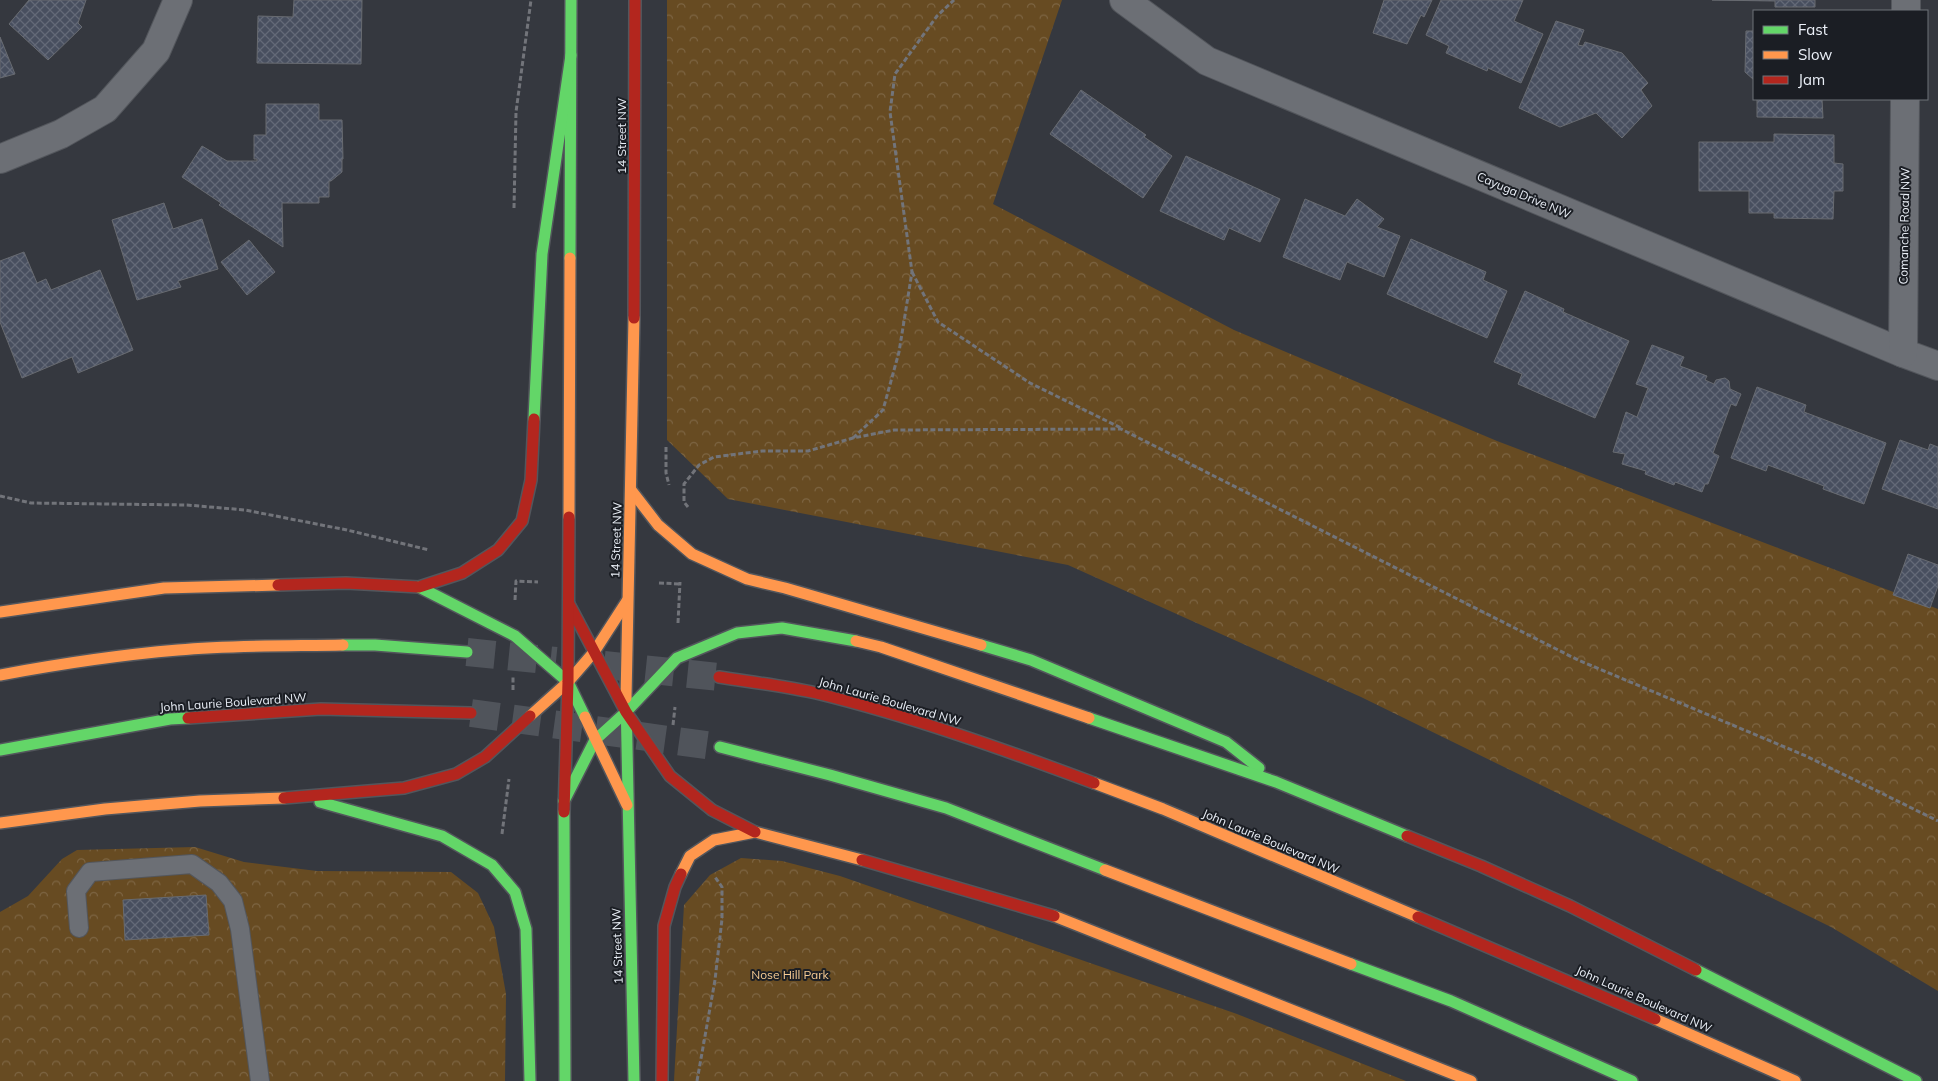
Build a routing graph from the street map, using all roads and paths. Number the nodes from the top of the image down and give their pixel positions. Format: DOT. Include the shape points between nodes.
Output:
graph roads {
  1 [pos="178,0"];
  2 [pos="571,0"];
  3 [pos="635,0"];
  4 [pos="954,0"];
  5 [pos="1124,0"];
  6 [pos="571,55"];
  7 [pos="1905,100"];
  8 [pos="0,158"];
  9 [pos="912,272"];
  10 [pos="1903,353"];
  11 [pos="1938,366"];
  12 [pos="1121,428"];
  13 [pos="666,437"];
  14 [pos="853,438"];
  15 [pos="631,490"];
  16 [pos="671,492"];
  17 [pos="0,496"];
  18 [pos="689,509"];
  19 [pos="434,552"];
  20 [pos="680,579"];
  21 [pos="516,581"];
  22 [pos="542,582"];
  23 [pos="654,583"];
  24 [pos="680,584"];
  25 [pos="419,587"];
  26 [pos="628,601"];
  27 [pos="569,604"];
  28 [pos="0,612"];
  29 [pos="678,613"];
  30 [pos="467,652"];
  31 [pos="594,652"];
  32 [pos="0,675"];
  33 [pos="719,677"];
  34 [pos="568,682"];
  35 [pos="626,712"];
  36 [pos="471,713"];
  37 [pos="595,740"];
  38 [pos="720,747"];
  39 [pos="0,750"];
  40 [pos="510,770"];
  41 [pos="1276,782"];
  42 [pos="302,797"];
  43 [pos="564,801"];
  44 [pos="627,805"];
  45 [pos="1938,821"];
  46 [pos="0,823"];
  47 [pos="755,832"];
  48 [pos="501,844"];
  49 [pos="710,870"];
  50 [pos="79,928"];
  51 [pos="260,1081"];
  52 [pos="530,1081"];
  53 [pos="565,1081"];
  54 [pos="634,1081"];
  55 [pos="662,1081"];
  56 [pos="697,1081"];
  57 [pos="1471,1081"];
  58 [pos="1632,1081"];
  59 [pos="1795,1081"];
  60 [pos="1916,1081"];
  1 -- 8 [label="street" via="156,51 105,109 60,134"];
  2 -- 6 [label="main road"];
  3 -- 15 [label="main road, 14 Street NW"];
  4 -- 9 [label="path" via="937,16 895,74 890,112"];
  5 -- 10 [label="street, Cayuga Drive NW" via="1207,61"];
  6 -- 25 [label="main road" via="542,254 531,480 522,521 498,550 462,573"];
  6 -- 27 [label="main road"];
  7 -- 10 [label="street, Comanche Road NW"];
  9 -- 12 [label="path" via="938,322 1030,383"];
  9 -- 14 [label="path" via="899,352 883,410"];
  10 -- 11 [label="street, Cayuga Drive NW"];
  12 -- 14 [label="path" via="894,430"];
  12 -- 45 [label="path" via="1578,660 1806,756"];
  13 -- 16 [label="path" via="666,473"];
  14 -- 18 [label="path" via="808,450 714,457 699,465 684,484 684,502"];
  15 -- 26 [label="main road, 14 Street NW"];
  15 -- 41 [label="main road" via="658,525 692,554 747,579 1031,660 1226,742"];
  17 -- 19 [label="path" via="31,502 187,505 246,510 347,530"];
  20 -- 24 [label="path"];
  21 -- 22 [label="path"];
  23 -- 24 [label="path"];
  24 -- 29 [label="path"];
  25 -- 28 [label="main road" via="346,583 164,588"];
  25 -- 34 [label="main road" via="515,636"];
  26 -- 31 [label="main road"];
  26 -- 35 [label="main road, 14 Street NW"];
  27 -- 31 [label="main road"];
  27 -- 34 [label="main road"];
  30 -- 32 [label="main road" via="375,645 178,650"];
  31 -- 34 [label="main road"];
  31 -- 35 [label="main road"];
  33 -- 59 [label="main road, John Laurie Boulevard NW" via="815,693 916,722 1117,792 1575,983"];
  34 -- 37 [label="main road"];
  34 -- 42 [label="main road" via="485,757 456,774 404,788"];
  34 -- 43 [label="main road"];
  35 -- 37 [label="main road"];
  35 -- 41 [label="main road" via="677,658 737,633 782,628 881,646"];
  35 -- 44 [label="main road, 14 Street NW"];
  35 -- 47 [label="main road" via="670,776 712,810"];
  36 -- 39 [label="main road, John Laurie Boulevard NW" via="320,709 180,718"];
  37 -- 43 [label="main road"];
  37 -- 44 [label="main road"];
  38 -- 58 [label="main road" via="946,808 1229,919 1451,1001"];
  40 -- 48 [label="path"];
  41 -- 60 [label="main road" via="1570,906"];
  42 -- 46 [label="main road" via="114,808"];
  42 -- 52 [label="main road" via="442,836 492,865 515,892 526,930"];
  43 -- 53 [label="main road"];
  44 -- 54 [label="main road, 14 Street NW"];
  47 -- 55 [label="main road" via="714,840 690,856 675,887 664,926"];
  47 -- 57 [label="main road" via="882,864 1047,913"];
  49 -- 56 [label="path" via="722,887 722,919"];
  50 -- 51 [label="lane" via="76,891 90,872 192,864 219,883 233,901 240,930"];
}
